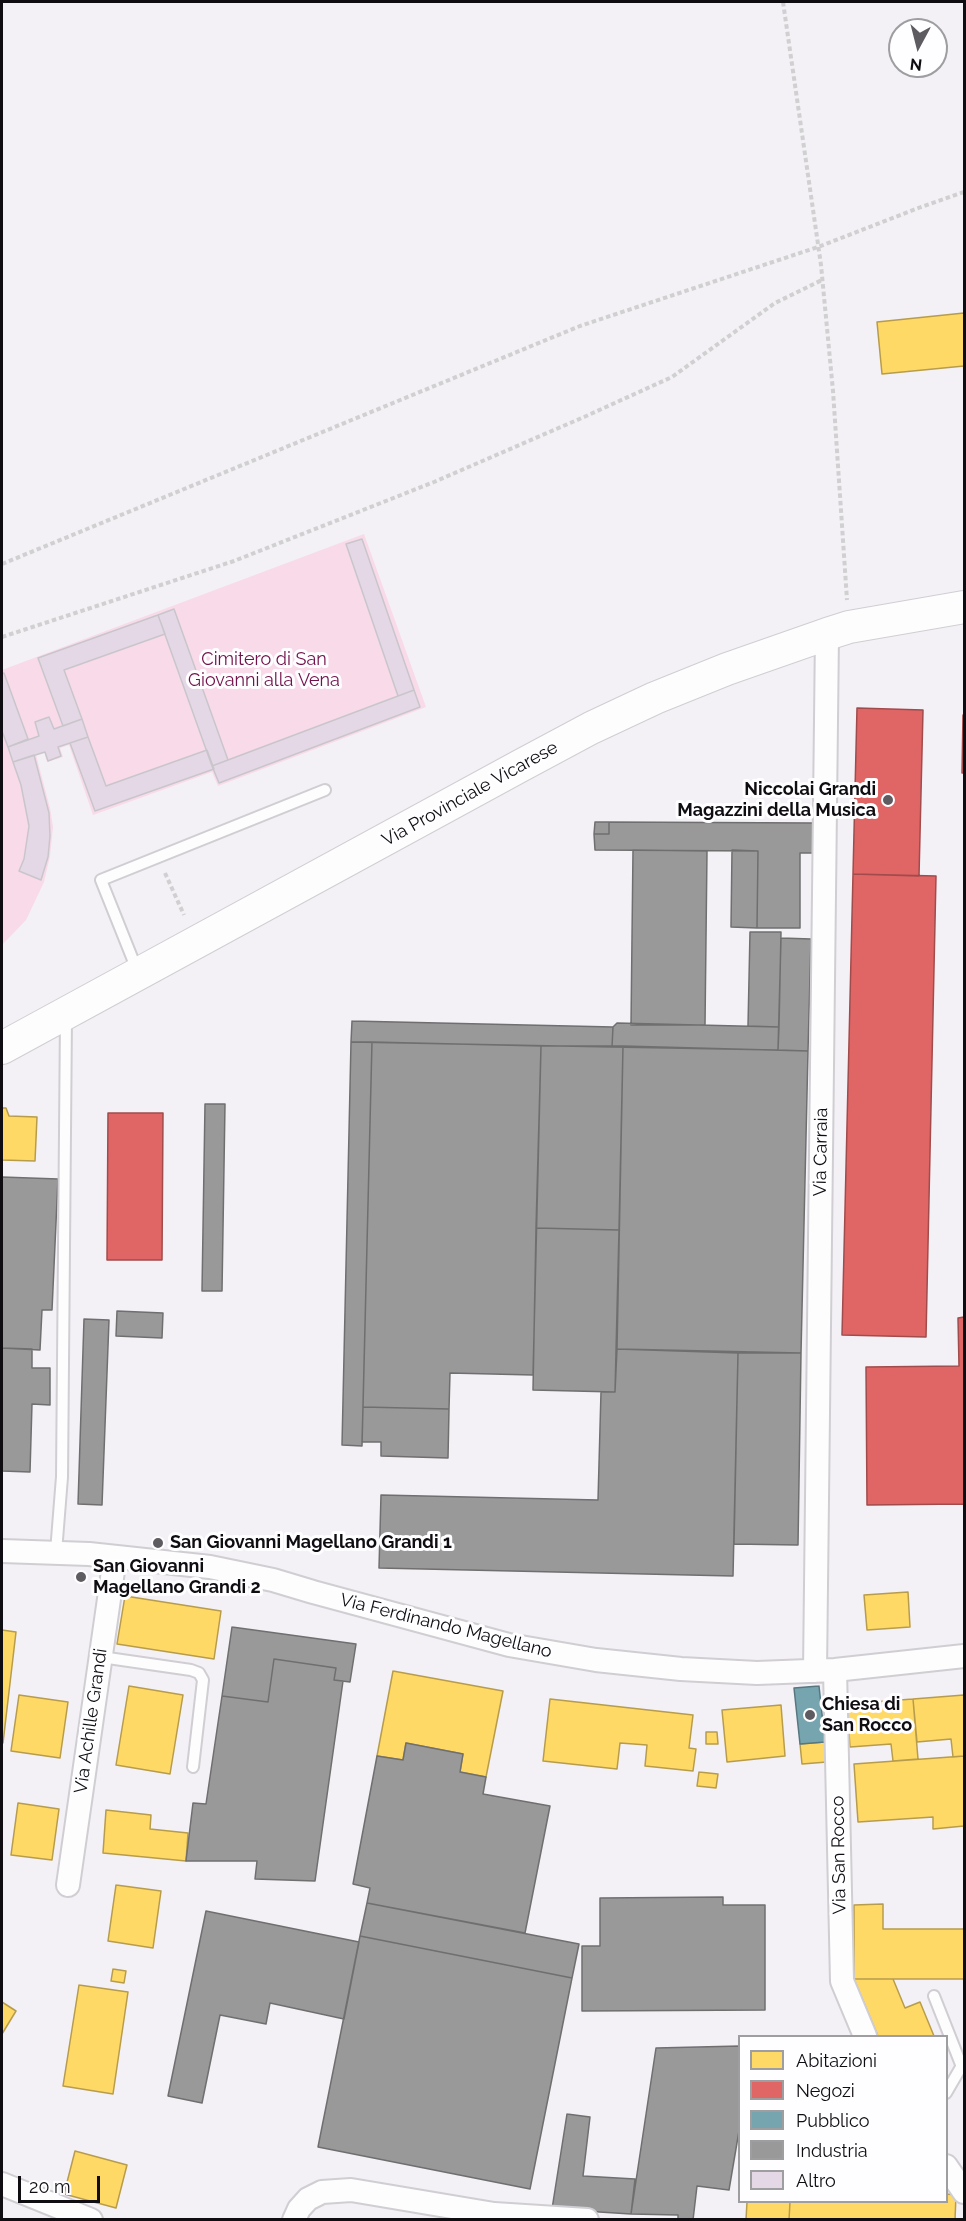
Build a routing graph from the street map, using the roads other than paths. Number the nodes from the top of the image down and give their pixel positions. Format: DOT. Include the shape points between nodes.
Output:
graph roads {
  1 [pos="964,607"];
  2 [pos="838,630"];
  3 [pos="324,790"];
  4 [pos="138,975"];
  5 [pos="66,1013"];
  6 [pos="2,1048"];
  7 [pos="2,1551"];
  8 [pos="56,1552"];
  9 [pos="115,1557"];
  10 [pos="964,1656"];
  11 [pos="101,1657"];
  12 [pos="825,1670"];
  13 [pos="193,1767"];
  14 [pos="68,1885"];
  15 [pos="934,1996"];
  16 [pos="864,2035"];
  17 [pos="963,2065"];
  18 [pos="948,2090"];
  19 [pos="948,2169"];
  20 [pos="11,2189"];
  21 [pos="964,2192"];
  22 [pos="46,2220"];
  23 [pos="91,2220"];
  24 [pos="294,2220"];
  25 [pos="586,2220"];
  1 -- 2 [label="main road, Via Provinciale Vicarese"];
  2 -- 4 [label="main road, Via Provinciale Vicarese" via="727,669 591,728"];
  2 -- 12 [label="street, Via Carraia"];
  3 -- 4 [label="lane" via="101,880"];
  4 -- 5 [label="main road, Via Provinciale Vicarese"];
  5 -- 6 [label="main road, Via Provinciale Vicarese"];
  5 -- 8 [label="lane" via="62,1477"];
  7 -- 8 [label="street, Via Ferdinando Magellano"];
  8 -- 9 [label="street, Via Ferdinando Magellano"];
  9 -- 11 [label="street, Via Achille Grandi"];
  9 -- 12 [label="street, Via Ferdinando Magellano" via="210,1567 273,1580 508,1646 692,1670"];
  10 -- 12 [label="street, Via Ferdinando Magellano"];
  11 -- 13 [label="lane" via="199,1673 203,1680"];
  11 -- 14 [label="street, Via Achille Grandi"];
  12 -- 16 [label="street, Via San Rocco" via="842,1982"];
  15 -- 17 [label="lane"];
  17 -- 18 [label="lane"];
  19 -- 21 [label="street"];
  20 -- 22 [label="street"];
  20 -- 23 [label="street"];
  24 -- 25 [label="street" via="308,2199 322,2192 351,2190 494,2214"];
}
